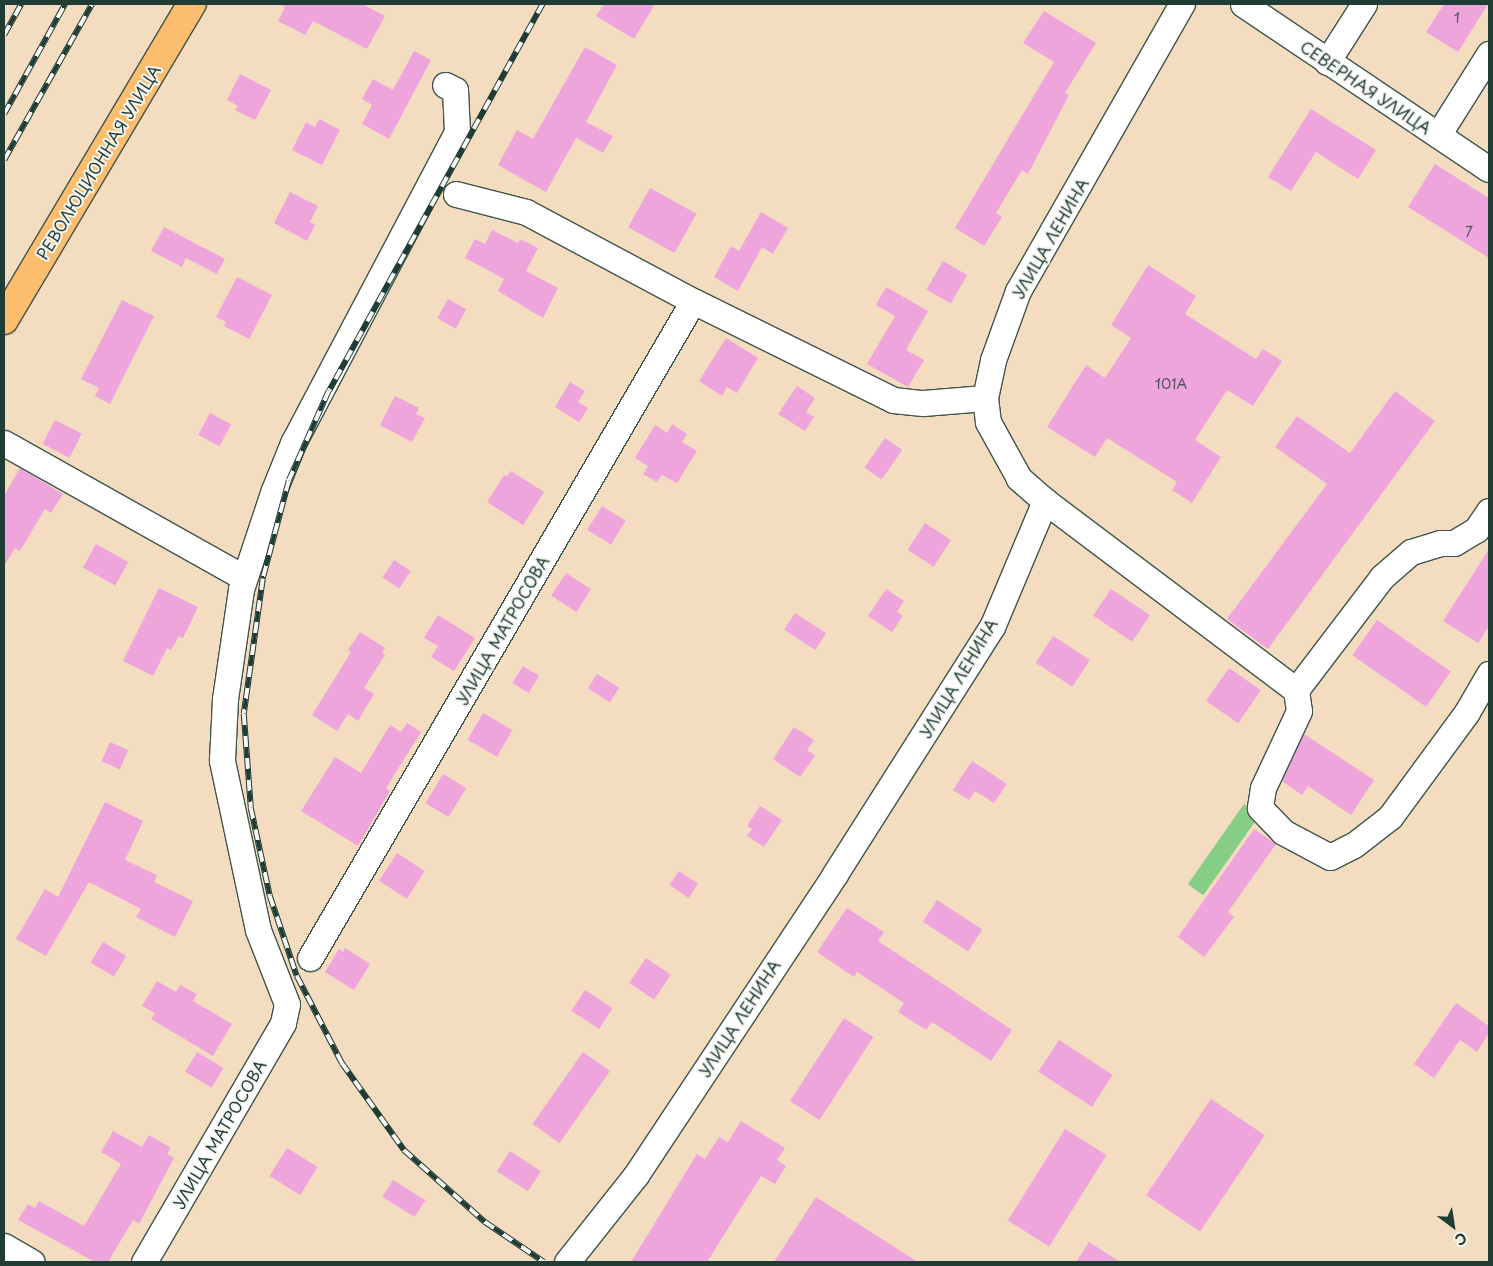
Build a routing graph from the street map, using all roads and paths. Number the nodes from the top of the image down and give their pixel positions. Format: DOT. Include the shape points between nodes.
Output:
graph roads {
  1 [pos="192,4"];
  2 [pos="1182,4"];
  3 [pos="1242,4"];
  4 [pos="1364,4"];
  5 [pos="1489,54"];
  6 [pos="1327,62"];
  7 [pos="445,85"];
  8 [pos="1438,135"];
  9 [pos="1489,169"];
  10 [pos="456,194"];
  11 [pos="693,301"];
  12 [pos="4,320"];
  13 [pos="985,398"];
  14 [pos="4,443"];
  15 [pos="1045,501"];
  16 [pos="1489,511"];
  17 [pos="243,577"];
  18 [pos="1489,674"];
  19 [pos="1296,690"];
  20 [pos="310,958"];
  21 [pos="4,1246"];
  22 [pos="32,1262"];
  23 [pos="144,1262"];
  24 [pos="567,1262"];
  1 -- 12 [label="main road, РЕВОЛЮЦИОННАЯ УЛИЦА"];
  2 -- 13 [label="street, УЛИЦА ЛЕНИНА" via="1018,291 993,360"];
  3 -- 6 [label="street, СЕВЕРНАЯ УЛИЦА"];
  4 -- 6 [label="street"];
  5 -- 8 [label="street"];
  6 -- 8 [label="street, СЕВЕРНАЯ УЛИЦА"];
  7 -- 17 [label="street" via="455,90 457,132 293,443"];
  8 -- 9 [label="street, СЕВЕРНАЯ УЛИЦА"];
  10 -- 11 [label="street" via="526,212"];
  11 -- 13 [label="street" via="893,400 923,403"];
  11 -- 20 [label="street, УЛИЦА МАТРОСОВА"];
  13 -- 15 [label="street, УЛИЦА ЛЕНИНА" via="988,422 1007,460 1018,478"];
  14 -- 17 [label="street"];
  15 -- 19 [label="street"];
  15 -- 24 [label="street, УЛИЦА ЛЕНИНА" via="992,627 835,874 636,1175"];
  16 -- 19 [label="street" via="1476,530 1454,543 1440,543 1411,552 1382,577"];
  17 -- 23 [label="street, УЛИЦА МАТРОСОВА" via="225,699 222,760 258,930 287,1004 283,1023"];
  18 -- 19 [label="street" via="1467,712 1390,817 1354,845 1330,857 1283,832 1260,808 1263,788 1299,711"];
  21 -- 22 [label="street"];
}
